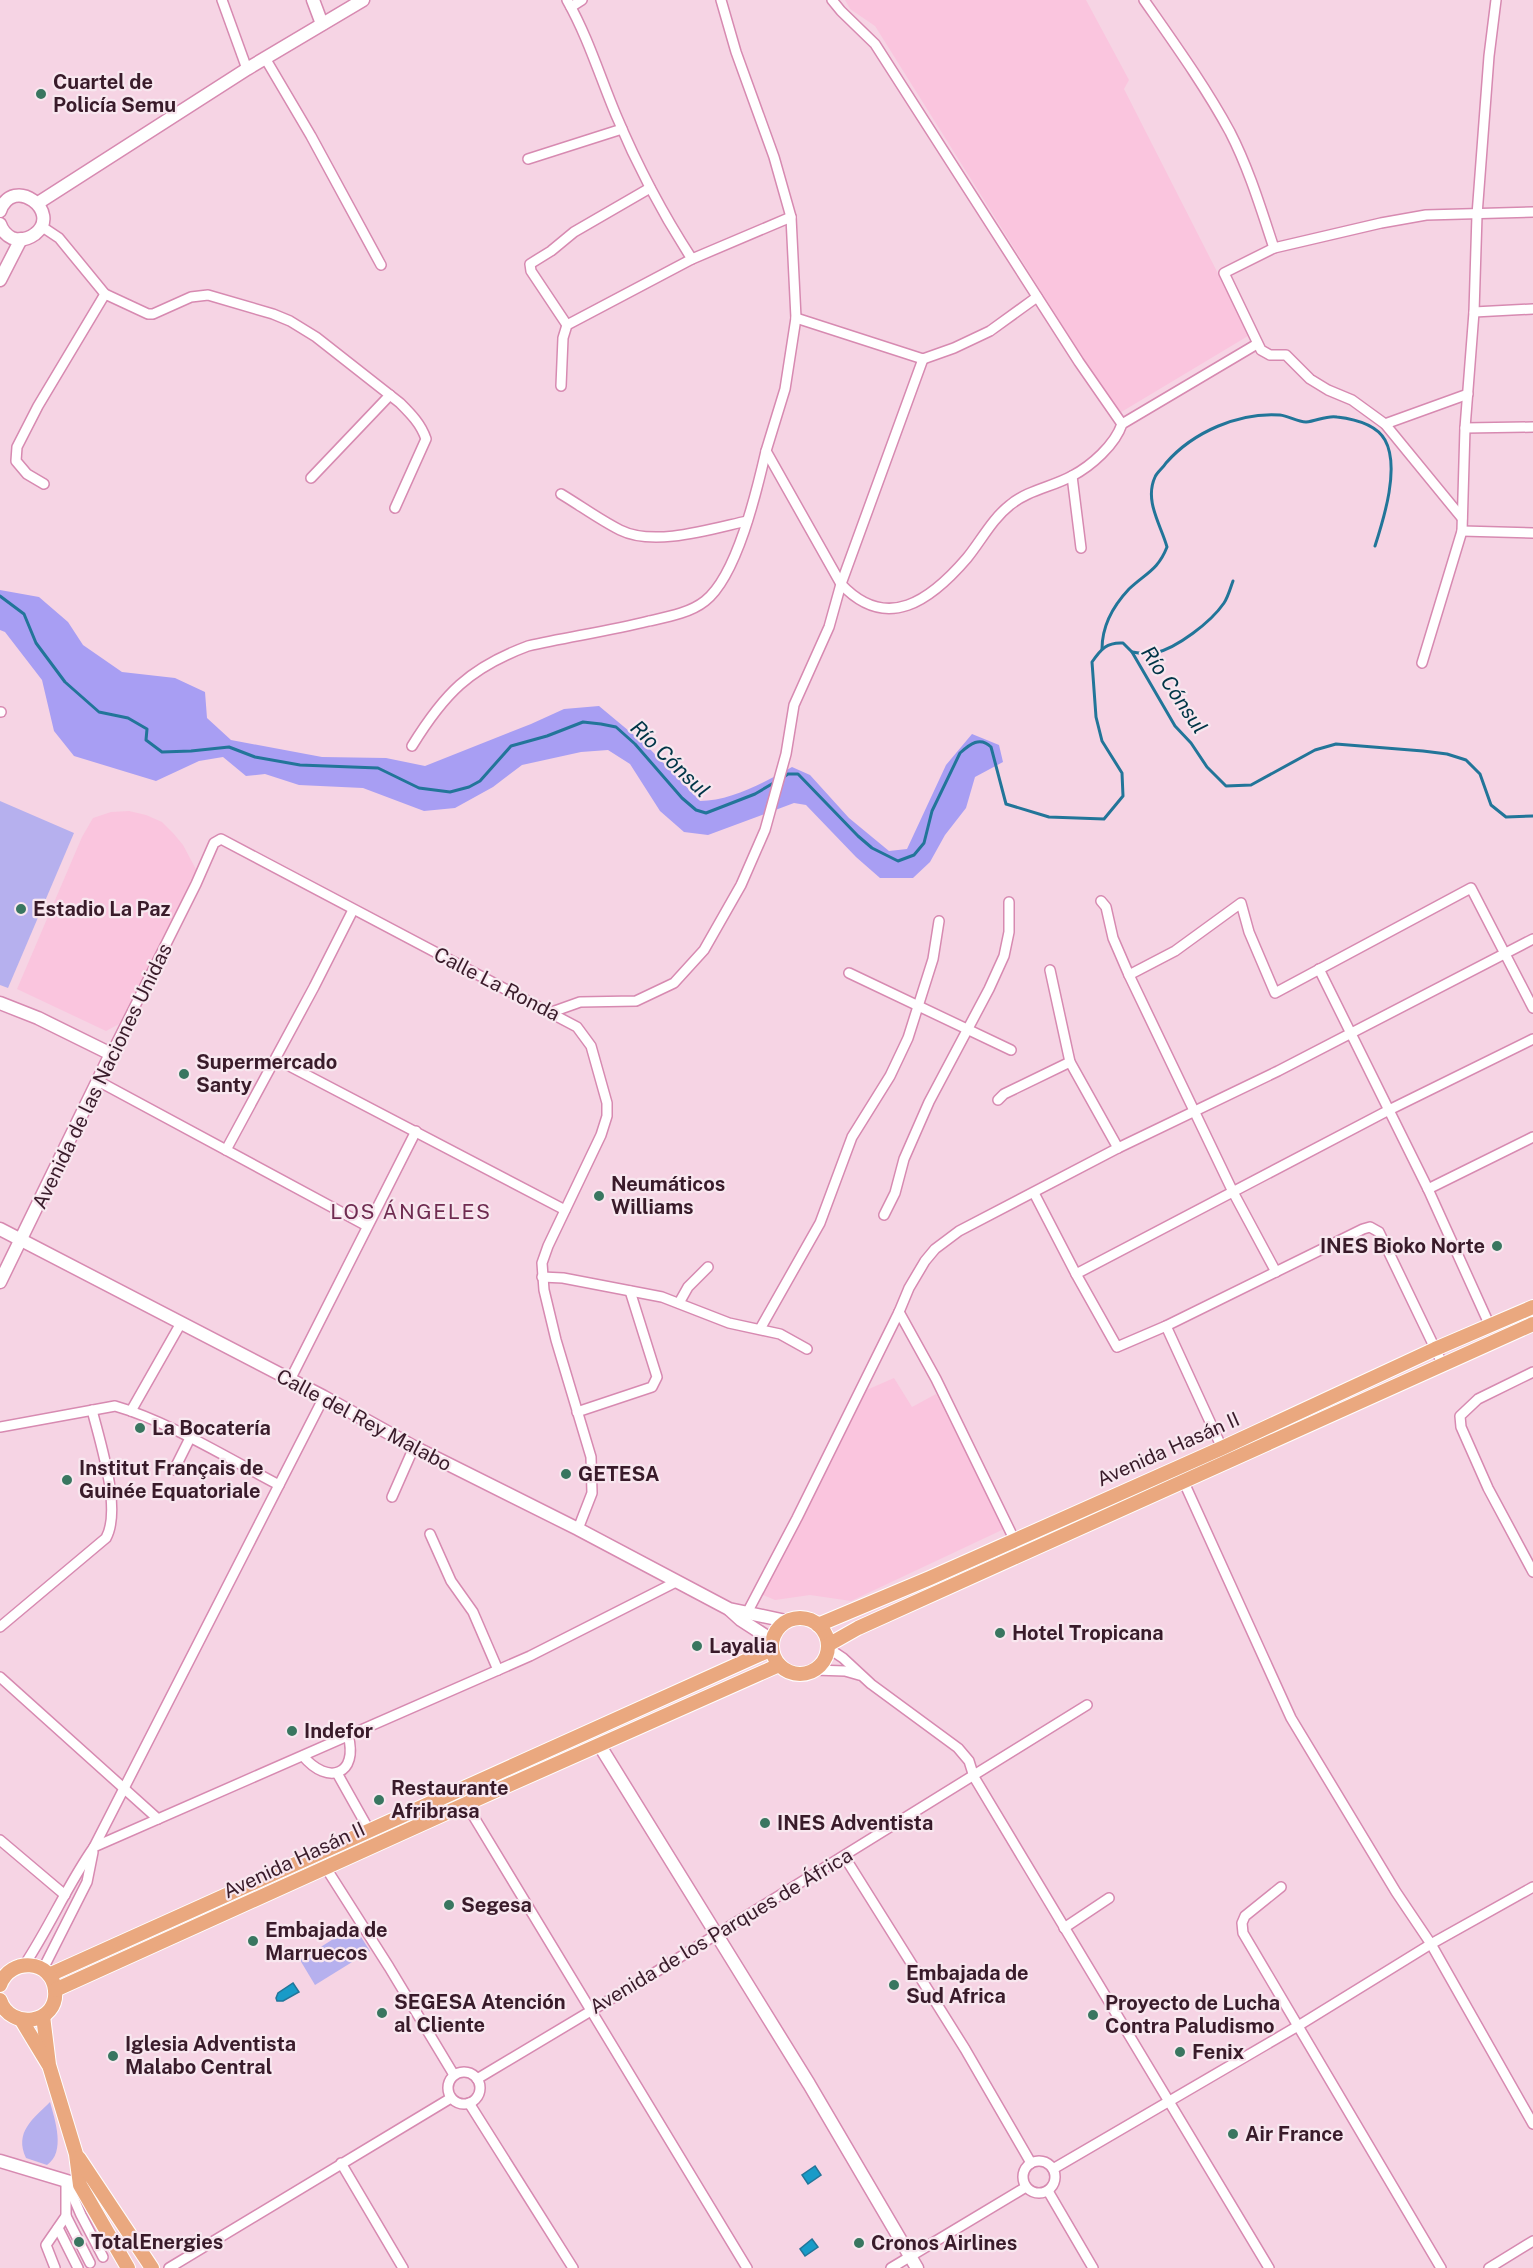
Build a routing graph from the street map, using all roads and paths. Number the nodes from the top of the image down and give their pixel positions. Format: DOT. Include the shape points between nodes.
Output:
graph roads {
  1 [pos="222,0"];
  2 [pos="312,0"];
  3 [pos="363,0"];
  4 [pos="582,0"];
  5 [pos="721,0"];
  6 [pos="832,0"];
  7 [pos="1144,0"];
  8 [pos="1496,0"];
  9 [pos="569,3"];
  10 [pos="322,24"];
  11 [pos="265,58"];
  12 [pos="247,69"];
  13 [pos="622,129"];
  14 [pos="528,159"];
  15 [pos="650,188"];
  16 [pos="38,203"];
  17 [pos="0,212"];
  18 [pos="1533,212"];
  19 [pos="1477,215"];
  20 [pos="791,217"];
  21 [pos="0,224"];
  22 [pos="41,225"];
  23 [pos="21,239"];
  24 [pos="1275,248"];
  25 [pos="692,259"];
  26 [pos="381,265"];
  27 [pos="0,280"];
  28 [pos="105,294"];
  29 [pos="1037,297"];
  30 [pos="1533,309"];
  31 [pos="1474,312"];
  32 [pos="796,318"];
  33 [pos="567,325"];
  34 [pos="1257,344"];
  35 [pos="923,359"];
  36 [pos="561,386"];
  37 [pos="1468,394"];
  38 [pos="390,395"];
  39 [pos="1122,424"];
  40 [pos="1385,424"];
  41 [pos="1533,427"];
  42 [pos="1465,428"];
  43 [pos="766,451"];
  44 [pos="1072,476"];
  45 [pos="311,478"];
  46 [pos="44,484"];
  47 [pos="561,494"];
  48 [pos="395,508"];
  49 [pos="1462,518"];
  50 [pos="747,521"];
  51 [pos="1462,531"];
  52 [pos="1533,533"];
  53 [pos="1081,548"];
  54 [pos="841,584"];
  55 [pos="1422,663"];
  56 [pos="412,746"];
  57 [pos="221,839"];
  58 [pos="1101,901"];
  59 [pos="1009,902"];
  60 [pos="353,910"];
  61 [pos="939,921"];
  62 [pos="1533,939"];
  63 [pos="1505,954"];
  64 [pos="1318,969"];
  65 [pos="1050,970"];
  66 [pos="849,973"];
  67 [pos="1129,975"];
  68 [pos="580,1002"];
  69 [pos="0,1003"];
  70 [pos="919,1007"];
  71 [pos="1533,1008"];
  72 [pos="552,1012"];
  73 [pos="572,1023"];
  74 [pos="967,1029"];
  75 [pos="1351,1032"];
  76 [pos="1533,1039"];
  77 [pos="1011,1050"];
  78 [pos="111,1054"];
  79 [pos="276,1059"];
  80 [pos="1070,1062"];
  81 [pos="98,1081"];
  82 [pos="998,1100"];
  83 [pos="1389,1110"];
  84 [pos="1194,1111"];
  85 [pos="416,1131"];
  86 [pos="1533,1137"];
  87 [pos="1118,1148"];
  88 [pos="226,1150"];
  89 [pos="1428,1189"];
  90 [pos="1233,1192"];
  91 [pos="1034,1193"];
  92 [pos="565,1210"];
  93 [pos="884,1215"];
  94 [pos="368,1226"];
  95 [pos="0,1229"];
  96 [pos="21,1240"];
  97 [pos="708,1267"];
  98 [pos="1276,1272"];
  99 [pos="1076,1274"];
  100 [pos="542,1277"];
  101 [pos="0,1282"];
  102 [pos="630,1291"];
  103 [pos="679,1303"];
  104 [pos="1533,1306"];
  105 [pos="899,1312"];
  106 [pos="181,1323"];
  107 [pos="1533,1324"];
  108 [pos="1166,1326"];
  109 [pos="1490,1326"];
  110 [pos="760,1329"];
  111 [pos="807,1349"];
  112 [pos="1435,1349"];
  113 [pos="1443,1365"];
  114 [pos="1533,1372"];
  115 [pos="290,1380"];
  116 [pos="324,1397"];
  117 [pos="92,1410"];
  118 [pos="131,1411"];
  119 [pos="577,1412"];
  120 [pos="0,1427"];
  121 [pos="190,1438"];
  122 [pos="414,1447"];
  123 [pos="1222,1448"];
  124 [pos="1178,1467"];
  125 [pos="174,1470"];
  126 [pos="1184,1482"];
  127 [pos="279,1485"];
  128 [pos="392,1497"];
  129 [pos="578,1529"];
  130 [pos="430,1534"];
  131 [pos="1014,1539"];
  132 [pos="1533,1572"];
  133 [pos="676,1582"];
  134 [pos="729,1609"];
  135 [pos="747,1613"];
  136 [pos="786,1621"];
  137 [pos="818,1625"];
  138 [pos="0,1627"];
  139 [pos="772,1645"];
  140 [pos="828,1647"];
  141 [pos="780,1665"];
  142 [pos="498,1670"];
  143 [pos="814,1670"];
  144 [pos="859,1675"];
  145 [pos="0,1677"];
  146 [pos="1087,1705"];
  147 [pos="348,1736"];
  148 [pos="600,1746"];
  149 [pos="303,1756"];
  150 [pos="337,1773"];
  151 [pos="974,1777"];
  152 [pos="124,1786"];
  153 [pos="466,1804"];
  154 [pos="158,1819"];
  155 [pos="369,1830"];
  156 [pos="0,1840"];
  157 [pos="94,1847"];
  158 [pos="844,1856"];
  159 [pos="326,1868"];
  160 [pos="1281,1887"];
  161 [pos="1533,1887"];
  162 [pos="65,1895"];
  163 [pos="1109,1898"];
  164 [pos="1064,1928"];
  165 [pos="717,1934"];
  166 [pos="1431,1944"];
  167 [pos="25,1964"];
  168 [pos="46,1972"];
  169 [pos="2,1976"];
  170 [pos="56,1990"];
  171 [pos="2,2007"];
  172 [pos="592,2010"];
  173 [pos="43,2016"];
  174 [pos="22,2020"];
  175 [pos="1298,2026"];
  176 [pos="49,2065"];
  177 [pos="454,2075"];
  178 [pos="477,2079"];
  179 [pos="451,2098"];
  180 [pos="1168,2101"];
  181 [pos="469,2103"];
  182 [pos="1533,2124"];
  183 [pos="76,2154"];
  184 [pos="0,2161"];
  185 [pos="341,2163"];
  186 [pos="1031,2163"];
  187 [pos="1053,2169"];
  188 [pos="66,2180"];
  189 [pos="97,2185"];
  190 [pos="80,2186"];
  191 [pos="1026,2187"];
  192 [pos="1048,2191"];
  193 [pos="66,2216"];
  194 [pos="58,2228"];
  195 [pos="1533,2241"];
  196 [pos="117,2250"];
  197 [pos="103,2257"];
  198 [pos="910,2257"];
  199 [pos="90,2263"];
  200 [pos="55,2268"];
  201 [pos="79,2268"];
  202 [pos="128,2268"];
  203 [pos="152,2268"];
  204 [pos="169,2268"];
  205 [pos="403,2268"];
  206 [pos="573,2268"];
  207 [pos="747,2268"];
  208 [pos="891,2268"];
  209 [pos="917,2268"];
  210 [pos="1093,2268"];
  211 [pos="1269,2268"];
  212 [pos="1441,2268"];
  213 [pos="1489,2268"];
  1 -- 12 [label="street"];
  2 -- 10 [label="main road"];
  3 -- 10 [label="main road"];
  4 -- 9 [label="street"];
  5 -- 20 [label="street"];
  6 -- 29 [label="street" via="875,44"];
  7 -- 24 [label="street" via="1229,131"];
  8 -- 19 [label="street"];
  9 -- 13 [label="street"];
  10 -- 11 [label="main road"];
  11 -- 12 [label="main road"];
  11 -- 26 [label="street"];
  12 -- 16 [label="main road"];
  13 -- 14 [label="street"];
  13 -- 15 [label="street"];
  15 -- 25 [label="street"];
  15 -- 33 [label="street" via="574,232 530,264"];
  16 -- 17 [label="main road" via="18,195 6,201"];
  16 -- 22 [label="main road"];
  18 -- 19 [label="street"];
  19 -- 24 [label="street" via="1426,215"];
  19 -- 31 [label="street"];
  20 -- 25 [label="street"];
  20 -- 32 [label="street"];
  21 -- 23 [label="main road" via="7,234"];
  22 -- 23 [label="main road" via="33,236"];
  22 -- 28 [label="street" via="67,246"];
  23 -- 27 [label="main road"];
  24 -- 34 [label="street" via="1224,273"];
  25 -- 33 [label="street"];
  28 -- 38 [label="street" via="148,314 191,297 208,295 273,314 316,337"];
  28 -- 46 [label="street" via="17,447 16,461 27,474"];
  29 -- 35 [label="street" via="990,331"];
  29 -- 39 [label="street"];
  30 -- 31 [label="street"];
  31 -- 37 [label="street"];
  32 -- 35 [label="street"];
  32 -- 43 [label="street" via="785,389"];
  33 -- 36 [label="street"];
  34 -- 39 [label="street"];
  34 -- 40 [label="street" via="1265,354 1286,355 1310,379 1352,400"];
  35 -- 54 [label="street"];
  37 -- 40 [label="street"];
  37 -- 42 [label="street"];
  38 -- 45 [label="street"];
  38 -- 48 [label="street" via="412,415 426,439"];
  39 -- 44 [label="street" via="1113,441"];
  40 -- 49 [label="street"];
  41 -- 42 [label="street"];
  42 -- 49 [label="street"];
  43 -- 50 [label="street"];
  43 -- 54 [label="street"];
  44 -- 53 [label="street"];
  44 -- 54 [label="street" via="1007,506 966,560 907,607 878,608 852,595"];
  47 -- 50 [label="street" via="621,531 641,537 683,534"];
  49 -- 51 [label="street"];
  50 -- 56 [label="street" via="725,576 704,602 658,619 513,652 455,688"];
  51 -- 52 [label="street"];
  51 -- 55 [label="street"];
  54 -- 68 [label="street" via="829,627 794,705 786,754 765,830 741,885 704,950 674,983 636,1001"];
  57 -- 60 [label="street, Calle La Ronda"];
  57 -- 78 [label="street, Avenida de las Naciones Unidas" via="214,843"];
  58 -- 67 [label="street"];
  59 -- 74 [label="street" via="1004,956"];
  60 -- 72 [label="street, Calle La Ronda"];
  60 -- 79 [label="street"];
  61 -- 70 [label="street"];
  62 -- 63 [label="street"];
  63 -- 64 [label="street" via="1471,888"];
  63 -- 71 [label="street"];
  63 -- 75 [label="street"];
  64 -- 67 [label="street" via="1275,993 1241,903 1175,951"];
  64 -- 75 [label="street"];
  65 -- 80 [label="street"];
  66 -- 70 [label="street"];
  67 -- 84 [label="street"];
  68 -- 72 [label="street"];
  68 -- 73 [label="street"];
  69 -- 78 [label="main road"];
  70 -- 74 [label="street"];
  70 -- 110 [label="street" via="890,1076 852,1137 820,1223"];
  72 -- 73 [label="street, Calle La Ronda"];
  73 -- 92 [label="street, Calle La Ronda" via="591,1046 608,1110 601,1135"];
  74 -- 77 [label="street"];
  74 -- 93 [label="street" via="929,1102"];
  75 -- 83 [label="street"];
  75 -- 84 [label="street"];
  76 -- 83 [label="street"];
  78 -- 81 [label="main road, Avenida de las Naciones Unidas"];
  79 -- 85 [label="street"];
  79 -- 88 [label="street"];
  80 -- 82 [label="street"];
  80 -- 87 [label="street"];
  81 -- 88 [label="street"];
  81 -- 96 [label="main road, Avenida de las Naciones Unidas"];
  83 -- 89 [label="street"];
  83 -- 90 [label="street"];
  84 -- 87 [label="street"];
  84 -- 90 [label="street"];
  85 -- 92 [label="street"];
  85 -- 94 [label="street"];
  86 -- 89 [label="street"];
  87 -- 91 [label="street"];
  88 -- 94 [label="street"];
  89 -- 109 [label="street"];
  90 -- 98 [label="street"];
  90 -- 99 [label="street"];
  91 -- 99 [label="street"];
  91 -- 105 [label="street" via="959,1231 935,1248 909,1288"];
  92 -- 100 [label="street, Calle La Ronda" via="543,1259"];
  94 -- 115 [label="street"];
  95 -- 96 [label="main road, Calle del Rey Malabo"];
  96 -- 101 [label="main road, Avenida de las Naciones Unidas"];
  96 -- 106 [label="main road, Calle del Rey Malabo"];
  97 -- 103 [label="street" via="688,1287"];
  98 -- 108 [label="street"];
  98 -- 112 [label="street" via="1370,1227 1379,1232"];
  99 -- 108 [label="street" via="1117,1347"];
  100 -- 102 [label="street"];
  100 -- 119 [label="street"];
  102 -- 103 [label="street"];
  102 -- 119 [label="street" via="656,1383"];
  103 -- 110 [label="street" via="729,1323"];
  104 -- 109 [label="main road, Avenida Hasán II"];
  105 -- 131 [label="street"];
  105 -- 135 [label="street"];
  106 -- 115 [label="main road, Calle del Rey Malabo"];
  106 -- 118 [label="street"];
  107 -- 113 [label="main road, Avenida Hasán II"];
  108 -- 123 [label="street"];
  109 -- 112 [label="main road, Avenida Hasán II"];
  110 -- 111 [label="street" via="780,1334"];
  112 -- 113 [label="street"];
  112 -- 123 [label="main road, Avenida Hasán II"];
  113 -- 126 [label="main road, Avenida Hasán II"];
  114 -- 132 [label="street" via="1478,1399 1460,1416 1461,1427 1488,1488"];
  115 -- 116 [label="main road, Calle del Rey Malabo"];
  116 -- 122 [label="main road, Calle del Rey Malabo"];
  116 -- 127 [label="street"];
  117 -- 118 [label="street" via="115,1406"];
  117 -- 120 [label="street"];
  117 -- 138 [label="street" via="112,1509 111,1529 106,1538"];
  118 -- 121 [label="street"];
  119 -- 129 [label="street" via="591,1457 593,1481"];
  121 -- 125 [label="street"];
  121 -- 127 [label="street"];
  122 -- 128 [label="street"];
  122 -- 129 [label="main road, Calle del Rey Malabo"];
  123 -- 124 [label="main road, Avenida Hasán II"];
  124 -- 126 [label="street"];
  124 -- 131 [label="main road, Avenida Hasán II"];
  126 -- 140 [label="main road, Avenida Hasán II" via="858,1628"];
  126 -- 166 [label="street" via="1291,1718"];
  127 -- 152 [label="street"];
  129 -- 133 [label="main road, Calle del Rey Malabo"];
  130 -- 142 [label="street" via="451,1581 473,1612"];
  131 -- 137 [label="main road, Avenida Hasán II"];
  133 -- 134 [label="main road, Calle del Rey Malabo"];
  133 -- 142 [label="street"];
  134 -- 135 [label="main road, Calle del Rey Malabo"];
  134 -- 139 [label="main road, Calle del Rey Malabo"];
  135 -- 136 [label="main road, Calle del Rey Malabo"];
  136 -- 137 [label="main road" via="802,1618"];
  136 -- 139 [label="main road" via="774,1633"];
  137 -- 140 [label="main road"];
  139 -- 141 [label="main road"];
  139 -- 155 [label="main road, Avenida Hasán II"];
  140 -- 143 [label="main road" via="823,1661"];
  140 -- 144 [label="street"];
  141 -- 143 [label="main road" via="800,1674"];
  141 -- 148 [label="main road, Avenida Hasán II"];
  142 -- 147 [label="street"];
  143 -- 144 [label="street"];
  144 -- 151 [label="street" via="958,1748 969,1761"];
  145 -- 152 [label="street"];
  146 -- 151 [label="street, Avenida de los Parques de África"];
  147 -- 149 [label="street"];
  147 -- 150 [label="street" via="350,1755 346,1766"];
  148 -- 153 [label="main road, Avenida Hasán II"];
  148 -- 165 [label="main road"];
  149 -- 150 [label="street" via="318,1770"];
  149 -- 154 [label="street"];
  150 -- 155 [label="street"];
  151 -- 158 [label="street, Avenida de los Parques de África"];
  151 -- 164 [label="street"];
  152 -- 154 [label="street"];
  152 -- 157 [label="street"];
  153 -- 159 [label="main road, Avenida Hasán II"];
  153 -- 172 [label="street"];
  154 -- 157 [label="street"];
  155 -- 168 [label="main road, Avenida Hasán II"];
  156 -- 162 [label="street"];
  157 -- 162 [label="street"];
  157 -- 168 [label="street" via="87,1882"];
  158 -- 165 [label="street, Avenida de los Parques de África"];
  158 -- 186 [label="street"];
  159 -- 170 [label="main road, Avenida Hasán II"];
  159 -- 177 [label="street"];
  160 -- 175 [label="street" via="1245,1916 1243,1933"];
  161 -- 166 [label="street"];
  162 -- 167 [label="street"];
  163 -- 164 [label="street"];
  164 -- 180 [label="street"];
  165 -- 172 [label="street, Avenida de los Parques de África"];
  165 -- 198 [label="main road"];
  166 -- 175 [label="street"];
  166 -- 182 [label="street"];
  167 -- 168 [label="main road"];
  167 -- 169 [label="main road"];
  168 -- 170 [label="main road"];
  170 -- 173 [label="main road" via="53,2005"];
  171 -- 174 [label="main road"];
  172 -- 178 [label="street, Avenida de los Parques de África"];
  172 -- 207 [label="street"];
  173 -- 174 [label="main road"];
  173 -- 176 [label="main road"];
  174 -- 176 [label="main road"];
  175 -- 180 [label="street"];
  175 -- 212 [label="street"];
  176 -- 183 [label="main road"];
  177 -- 178 [label="street" via="464,2072"];
  177 -- 179 [label="street" via="448,2088"];
  178 -- 181 [label="street" via="479,2093"];
  179 -- 181 [label="street" via="459,2104"];
  179 -- 185 [label="street"];
  180 -- 187 [label="street"];
  180 -- 211 [label="street"];
  181 -- 206 [label="street"];
  183 -- 189 [label="main road"];
  183 -- 190 [label="main road"];
  184 -- 188 [label="main road"];
  185 -- 204 [label="street"];
  185 -- 205 [label="street"];
  186 -- 187 [label="street" via="1041,2162"];
  186 -- 191 [label="street" via="1023,2176"];
  187 -- 192 [label="street" via="1054,2183"];
  188 -- 190 [label="main road"];
  188 -- 193 [label="street"];
  188 -- 197 [label="street"];
  189 -- 190 [label="main road"];
  189 -- 203 [label="main road"];
  190 -- 196 [label="main road"];
  191 -- 192 [label="street" via="1034,2193"];
  191 -- 198 [label="street"];
  192 -- 210 [label="street"];
  193 -- 194 [label="street"];
  193 -- 199 [label="street"];
  194 -- 200 [label="street" via="45,2245"];
  194 -- 201 [label="street"];
  195 -- 213 [label="street"];
  196 -- 197 [label="street"];
  196 -- 202 [label="main road"];
  197 -- 199 [label="street"];
  198 -- 208 [label="street"];
  198 -- 209 [label="main road"];
  199 -- 201 [label="street"];
}
